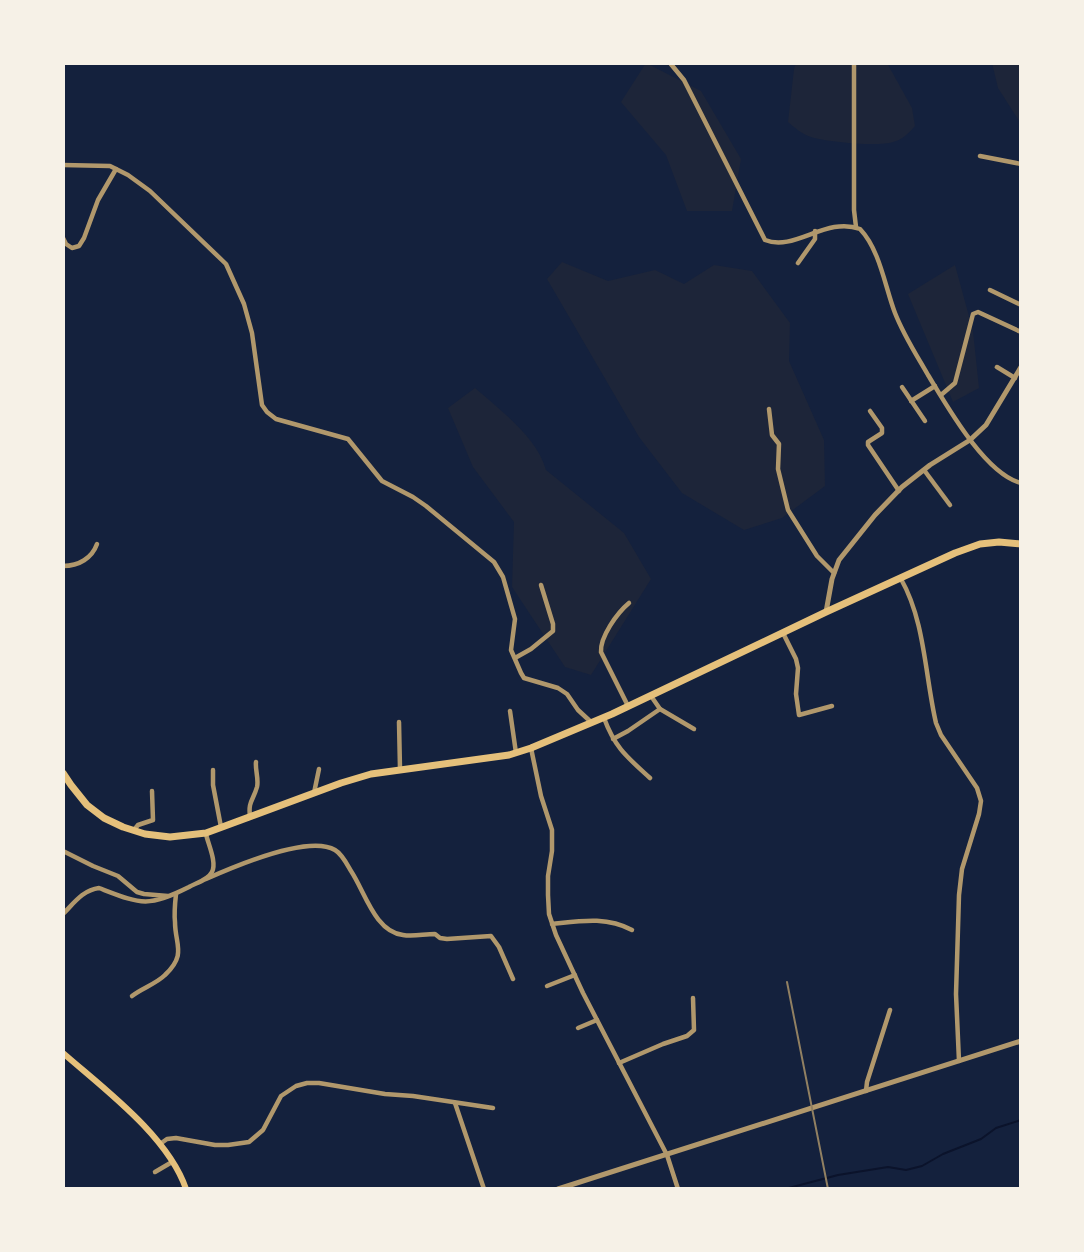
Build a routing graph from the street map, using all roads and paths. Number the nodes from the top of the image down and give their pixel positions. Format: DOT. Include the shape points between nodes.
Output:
graph roads {
  1 [pos="670,63"];
  2 [pos="854,63"];
  3 [pos="980,156"];
  4 [pos="1021,164"];
  5 [pos="63,165"];
  6 [pos="116,169"];
  7 [pos="856,227"];
  8 [pos="816,231"];
  9 [pos="63,238"];
  10 [pos="799,263"];
  11 [pos="990,289"];
  12 [pos="1021,306"];
  13 [pos="1021,332"];
  14 [pos="997,367"];
  15 [pos="1021,367"];
  16 [pos="1015,378"];
  17 [pos="935,386"];
  18 [pos="902,387"];
  19 [pos="940,395"];
  20 [pos="911,401"];
  21 [pos="769,409"];
  22 [pos="870,411"];
  23 [pos="925,421"];
  24 [pos="970,441"];
  25 [pos="924,470"];
  26 [pos="1021,483"];
  27 [pos="899,491"];
  28 [pos="950,505"];
  29 [pos="97,544"];
  30 [pos="1021,544"];
  31 [pos="63,566"];
  32 [pos="834,573"];
  33 [pos="901,579"];
  34 [pos="541,585"];
  35 [pos="629,603"];
  36 [pos="826,612"];
  37 [pos="783,632"];
  38 [pos="515,658"];
  39 [pos="651,695"];
  40 [pos="628,706"];
  41 [pos="832,706"];
  42 [pos="660,709"];
  43 [pos="510,711"];
  44 [pos="604,718"];
  45 [pos="399,722"];
  46 [pos="591,723"];
  47 [pos="694,729"];
  48 [pos="613,739"];
  49 [pos="531,748"];
  50 [pos="516,753"];
  51 [pos="256,762"];
  52 [pos="213,769"];
  53 [pos="319,769"];
  54 [pos="400,770"];
  55 [pos="63,774"];
  56 [pos="650,778"];
  57 [pos="152,792"];
  58 [pos="314,794"];
  59 [pos="250,817"];
  60 [pos="221,828"];
  61 [pos="134,831"];
  62 [pos="206,833"];
  63 [pos="63,851"];
  64 [pos="206,879"];
  65 [pos="176,894"];
  66 [pos="169,896"];
  67 [pos="63,914"];
  68 [pos="552,924"];
  69 [pos="632,930"];
  70 [pos="575,975"];
  71 [pos="513,979"];
  72 [pos="547,986"];
  73 [pos="132,996"];
  74 [pos="693,998"];
  75 [pos="890,1010"];
  76 [pos="597,1020"];
  77 [pos="578,1028"];
  78 [pos="1021,1041"];
  79 [pos="63,1053"];
  80 [pos="959,1061"];
  81 [pos="619,1063"];
  82 [pos="866,1091"];
  83 [pos="455,1103"];
  84 [pos="493,1108"];
  85 [pos="159,1145"];
  86 [pos="667,1155"];
  87 [pos="172,1163"];
  88 [pos="155,1172"];
  89 [pos="186,1189"];
  90 [pos="484,1189"];
  91 [pos="558,1189"];
  92 [pos="678,1189"];
  1 -- 8 [label="street" via="684,80 765,240 782,243"];
  2 -- 7 [label="street"];
  3 -- 4 [label="street"];
  5 -- 6 [label="street"];
  6 -- 9 [label="street" via="79,246 72,248"];
  6 -- 38 [label="street" via="150,191 226,264 247,314 267,412 276,419 348,439 383,481 426,506 499,569 515,619"];
  7 -- 8 [label="street"];
  7 -- 17 [label="street" via="874,249 906,339"];
  8 -- 10 [label="street"];
  11 -- 12 [label="street"];
  13 -- 19 [label="street" via="978,312 973,314 955,383"];
  14 -- 16 [label="street"];
  15 -- 16 [label="street"];
  16 -- 24 [label="street" via="986,425"];
  17 -- 19 [label="street"];
  17 -- 20 [label="street"];
  18 -- 20 [label="street"];
  19 -- 24 [label="street"];
  20 -- 23 [label="street"];
  21 -- 32 [label="street" via="788,510 817,556"];
  22 -- 27 [label="street" via="882,433 868,445"];
  24 -- 25 [label="street"];
  24 -- 26 [label="street" via="1008,479"];
  25 -- 27 [label="street"];
  25 -- 28 [label="street"];
  27 -- 32 [label="street" via="839,560"];
  29 -- 31 [label="street" via="92,555"];
  30 -- 33 [label="highway" via="980,544"];
  32 -- 36 [label="street"];
  33 -- 36 [label="highway"];
  33 -- 80 [label="street" via="912,601 936,723 981,801 961,869 956,994"];
  34 -- 38 [label="street" via="554,631"];
  35 -- 40 [label="street" via="600,644"];
  36 -- 37 [label="highway"];
  37 -- 39 [label="highway"];
  37 -- 41 [label="street" via="798,668 799,715"];
  38 -- 46 [label="street" via="524,678 567,694"];
  39 -- 40 [label="highway"];
  39 -- 42 [label="street"];
  40 -- 44 [label="highway"];
  42 -- 47 [label="street"];
  42 -- 48 [label="street"];
  43 -- 50 [label="street"];
  44 -- 46 [label="highway"];
  44 -- 48 [label="street"];
  45 -- 54 [label="street"];
  46 -- 49 [label="highway"];
  48 -- 56 [label="street"];
  49 -- 50 [label="highway"];
  49 -- 68 [label="street" via="552,830 548,876"];
  50 -- 54 [label="highway"];
  51 -- 59 [label="street" via="258,784 248,806"];
  52 -- 60 [label="street"];
  53 -- 58 [label="street"];
  54 -- 58 [label="highway" via="371,774"];
  55 -- 61 [label="highway" via="94,811"];
  57 -- 61 [label="street" via="153,820"];
  58 -- 59 [label="highway"];
  59 -- 60 [label="highway"];
  60 -- 62 [label="highway"];
  61 -- 62 [label="highway" via="170,837"];
  62 -- 64 [label="street" via="214,864"];
  63 -- 66 [label="street" via="118,877 137,892"];
  64 -- 65 [label="street"];
  64 -- 71 [label="street" via="290,848 335,850 385,929 405,936 435,934 447,939 491,936"];
  65 -- 66 [label="street"];
  65 -- 73 [label="street" via="178,954 164,976"];
  66 -- 67 [label="street" via="152,902 134,901 94,888"];
  68 -- 69 [label="street" via="593,919"];
  68 -- 70 [label="street"];
  70 -- 72 [label="street"];
  70 -- 76 [label="street"];
  74 -- 81 [label="street" via="694,1030"];
  75 -- 82 [label="street"];
  76 -- 77 [label="street"];
  76 -- 81 [label="street"];
  78 -- 80 [label="street"];
  79 -- 85 [label="main road" via="116,1098"];
  80 -- 82 [label="street"];
  81 -- 86 [label="street"];
  82 -- 86 [label="street"];
  83 -- 84 [label="street"];
  83 -- 85 [label="street" via="314,1082 281,1096 262,1130 248,1142 215,1145 176,1138"];
  83 -- 90 [label="street"];
  85 -- 87 [label="main road"];
  86 -- 91 [label="street"];
  86 -- 92 [label="street"];
  87 -- 88 [label="street"];
  87 -- 89 [label="main road"];
}
